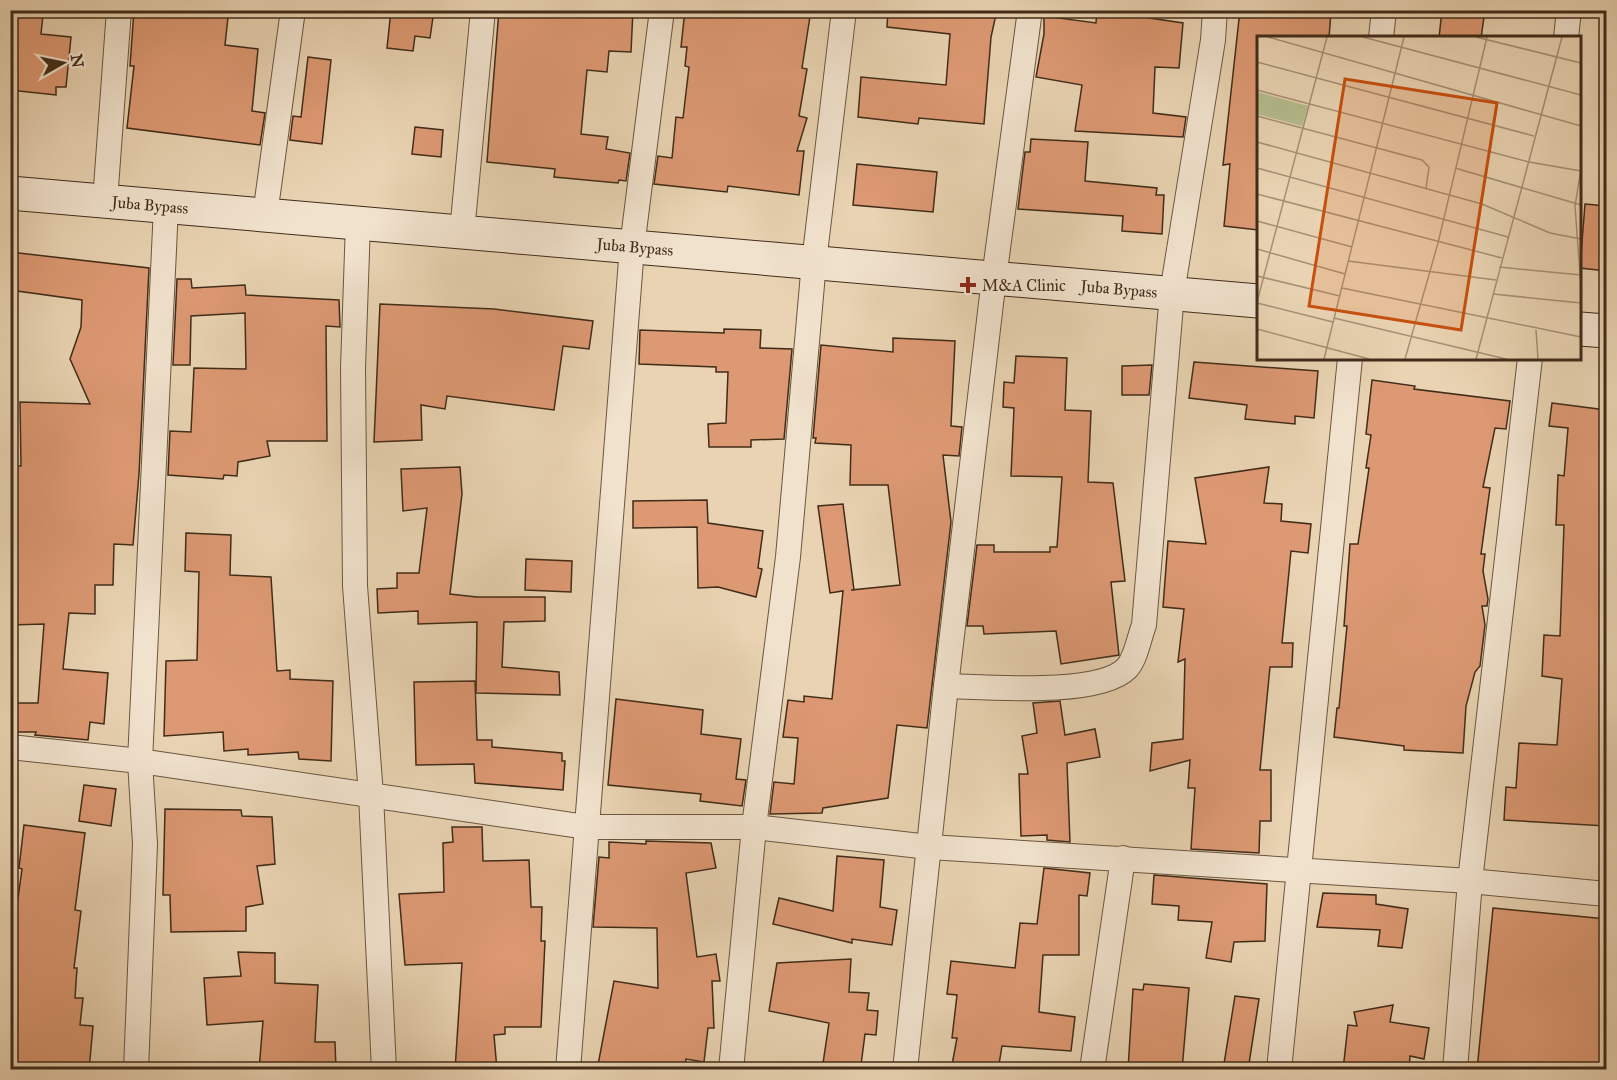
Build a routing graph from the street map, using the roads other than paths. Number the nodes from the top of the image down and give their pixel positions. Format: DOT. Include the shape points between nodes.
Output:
graph roads {
  1 [pos="119,10"];
  2 [pos="293,10"];
  3 [pos="483,10"];
  4 [pos="662,10"];
  5 [pos="844,10"];
  6 [pos="1030,10"];
  7 [pos="1215,10"];
  8 [pos="1384,10"];
  9 [pos="1569,10"];
  10 [pos="1382,36"];
  11 [pos="1566,36"];
  12 [pos="10,193"];
  13 [pos="105,201"];
  14 [pos="166,207"];
  15 [pos="265,215"];
  16 [pos="358,223"];
  17 [pos="462,232"];
  18 [pos="632,247"];
  19 [pos="814,262"];
  20 [pos="994,278"];
  21 [pos="1172,293"];
  22 [pos="1257,301"];
  23 [pos="1581,328"];
  24 [pos="1606,331"];
  25 [pos="1350,360"];
  26 [pos="1530,360"];
  27 [pos="946,686"];
  28 [pos="10,747"];
  29 [pos="140,760"];
  30 [pos="371,795"];
  31 [pos="586,827"];
  32 [pos="754,827"];
  33 [pos="929,847"];
  34 [pos="1123,858"];
  35 [pos="1300,870"];
  36 [pos="1470,881"];
  37 [pos="1606,894"];
  38 [pos="136,1070"];
  39 [pos="384,1070"];
  40 [pos="568,1070"];
  41 [pos="732,1070"];
  42 [pos="905,1070"];
  43 [pos="1092,1070"];
  44 [pos="1279,1070"];
  45 [pos="1455,1070"];
  1 -- 13 [label="street"];
  2 -- 15 [label="street"];
  3 -- 17 [label="street"];
  4 -- 18 [label="street"];
  5 -- 19 [label="street"];
  6 -- 20 [label="street"];
  7 -- 21 [label="street"];
  8 -- 10 [label="street"];
  9 -- 11 [label="street"];
  12 -- 13 [label="main road, Juba Bypass"];
  13 -- 14 [label="main road, Juba Bypass"];
  14 -- 15 [label="main road, Juba Bypass"];
  14 -- 29 [label="street"];
  15 -- 16 [label="main road, Juba Bypass"];
  16 -- 17 [label="main road, Juba Bypass"];
  16 -- 30 [label="street" via="353,368 356,586"];
  17 -- 18 [label="main road, Juba Bypass"];
  18 -- 19 [label="main road, Juba Bypass"];
  18 -- 31 [label="street"];
  19 -- 20 [label="main road, Juba Bypass"];
  19 -- 32 [label="street" via="788,557"];
  20 -- 21 [label="main road, Juba Bypass"];
  20 -- 27 [label="street"];
  21 -- 22 [label="main road, Juba Bypass"];
  21 -- 27 [label="street" via="1144,625 1130,666 1119,676 1100,682 1040,689"];
  23 -- 24 [label="main road"];
  25 -- 35 [label="street"];
  26 -- 36 [label="street"];
  27 -- 33 [label="street"];
  28 -- 29 [label="street"];
  29 -- 30 [label="street"];
  29 -- 38 [label="street" via="145,844"];
  30 -- 31 [label="street"];
  30 -- 39 [label="street"];
  31 -- 32 [label="street"];
  31 -- 40 [label="street"];
  32 -- 33 [label="street"];
  32 -- 41 [label="street"];
  33 -- 34 [label="street"];
  33 -- 42 [label="street"];
  34 -- 35 [label="street"];
  34 -- 43 [label="street"];
  35 -- 36 [label="street"];
  35 -- 44 [label="street"];
  36 -- 37 [label="street"];
  36 -- 45 [label="street"];
}
